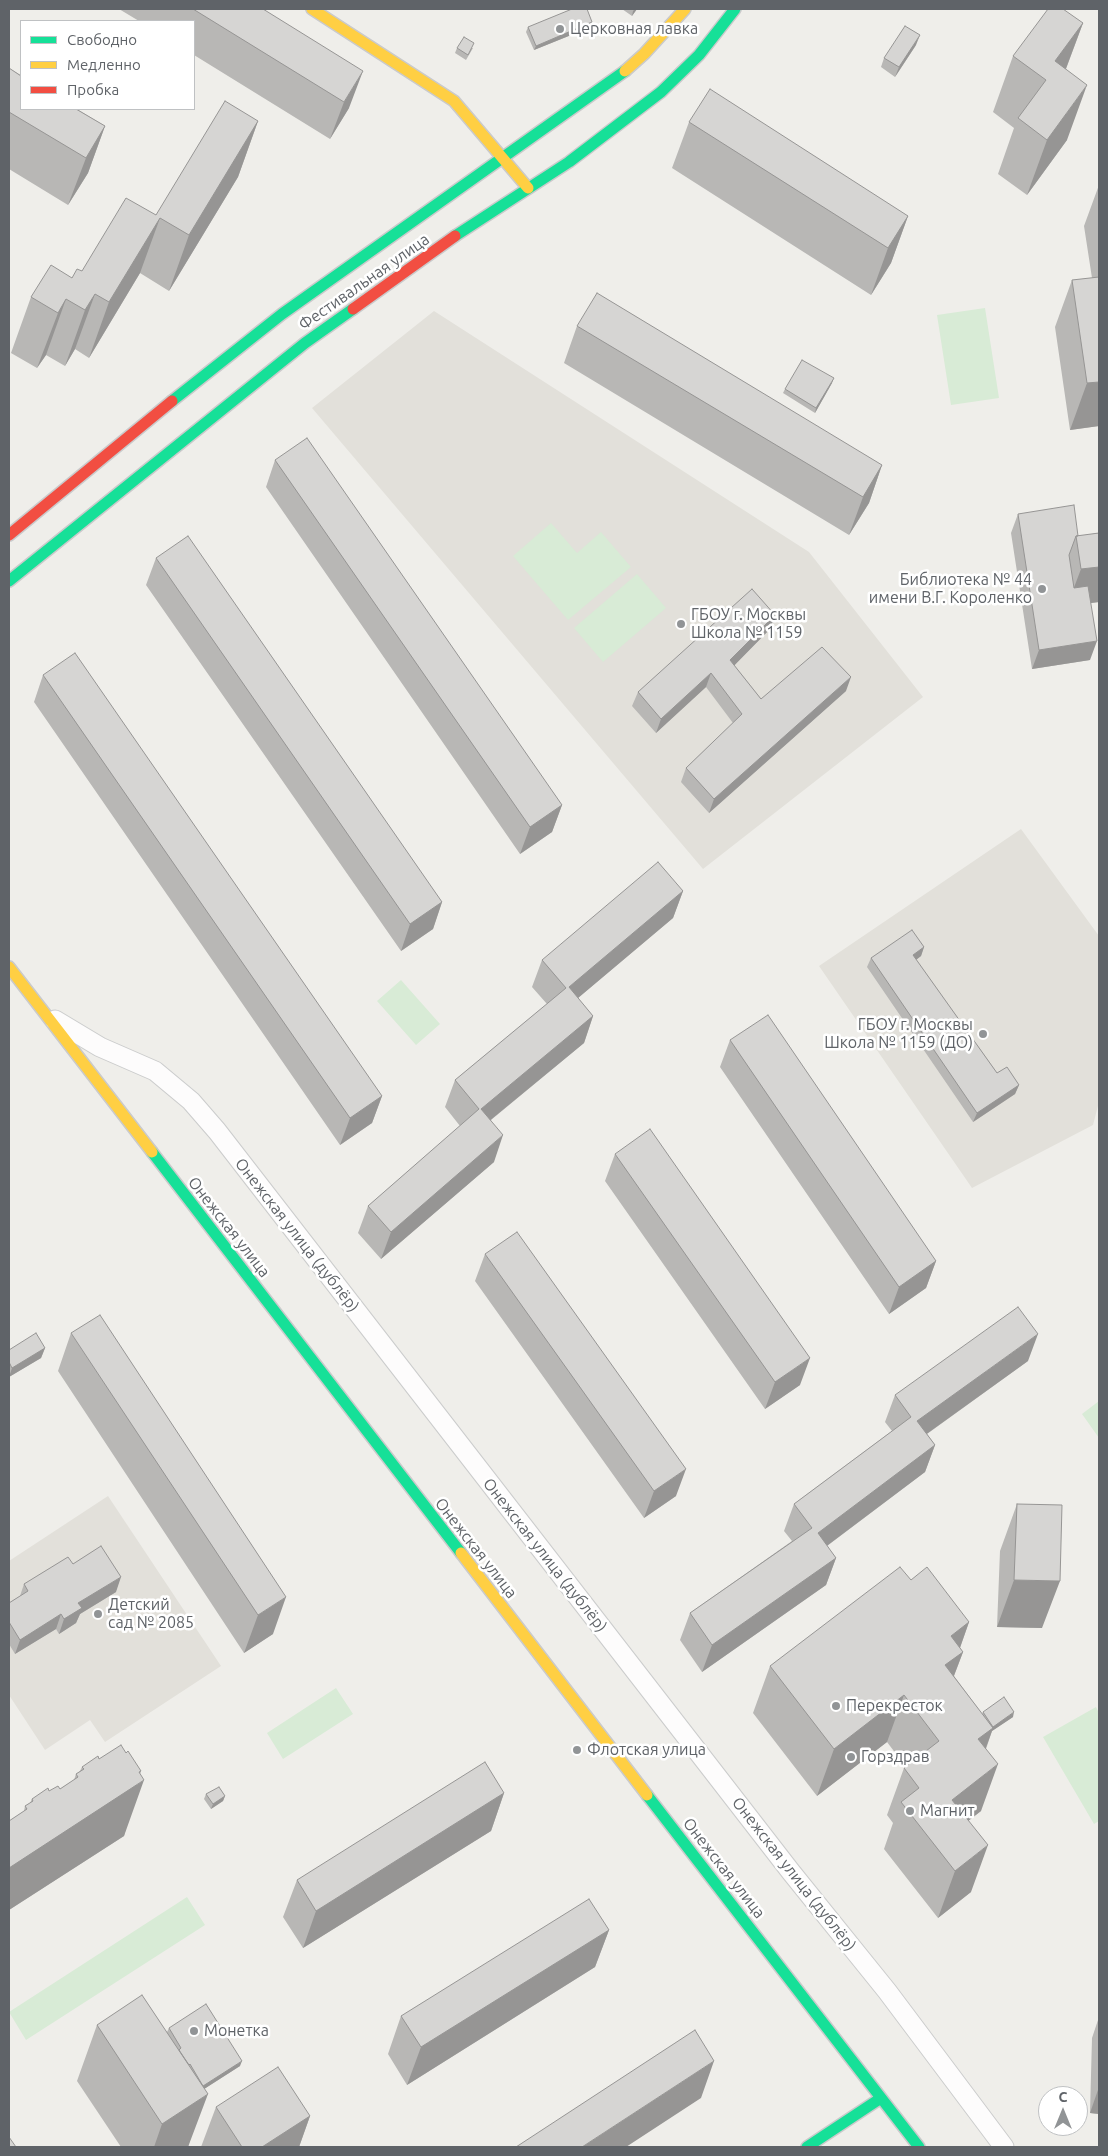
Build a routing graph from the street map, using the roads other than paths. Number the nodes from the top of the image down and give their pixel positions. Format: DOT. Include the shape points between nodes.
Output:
graph roads {
  1 [pos="312,9"];
  2 [pos="684,9"];
  3 [pos="735,9"];
  4 [pos="501,158"];
  5 [pos="528,188"];
  6 [pos="9,535"];
  7 [pos="9,582"];
  8 [pos="9,967"];
  9 [pos="43,1013"];
  10 [pos="881,2098"];
  11 [pos="807,2147"];
  12 [pos="919,2147"];
  13 [pos="1004,2147"];
  1 -- 4 [label="main road" via="440,90 464,112"];
  2 -- 4 [label="main road, Фестивальная улица" via="638,60 618,77"];
  3 -- 5 [label="main road, Фестивальная улица" via="699,55 661,92 569,162"];
  4 -- 5 [label="main road"];
  4 -- 6 [label="main road, Фестивальная улица" via="282,314"];
  5 -- 7 [label="main road, Фестивальная улица" via="305,343"];
  8 -- 9 [label="main road, Онежская улица"];
  9 -- 10 [label="main road, Онежская улица"];
  9 -- 13 [label="street, Онежская улица (дублёр)" via="100,1047 155,1071 191,1102 210,1124"];
  10 -- 11 [label="main road"];
  10 -- 12 [label="main road, Онежская улица"];
}
